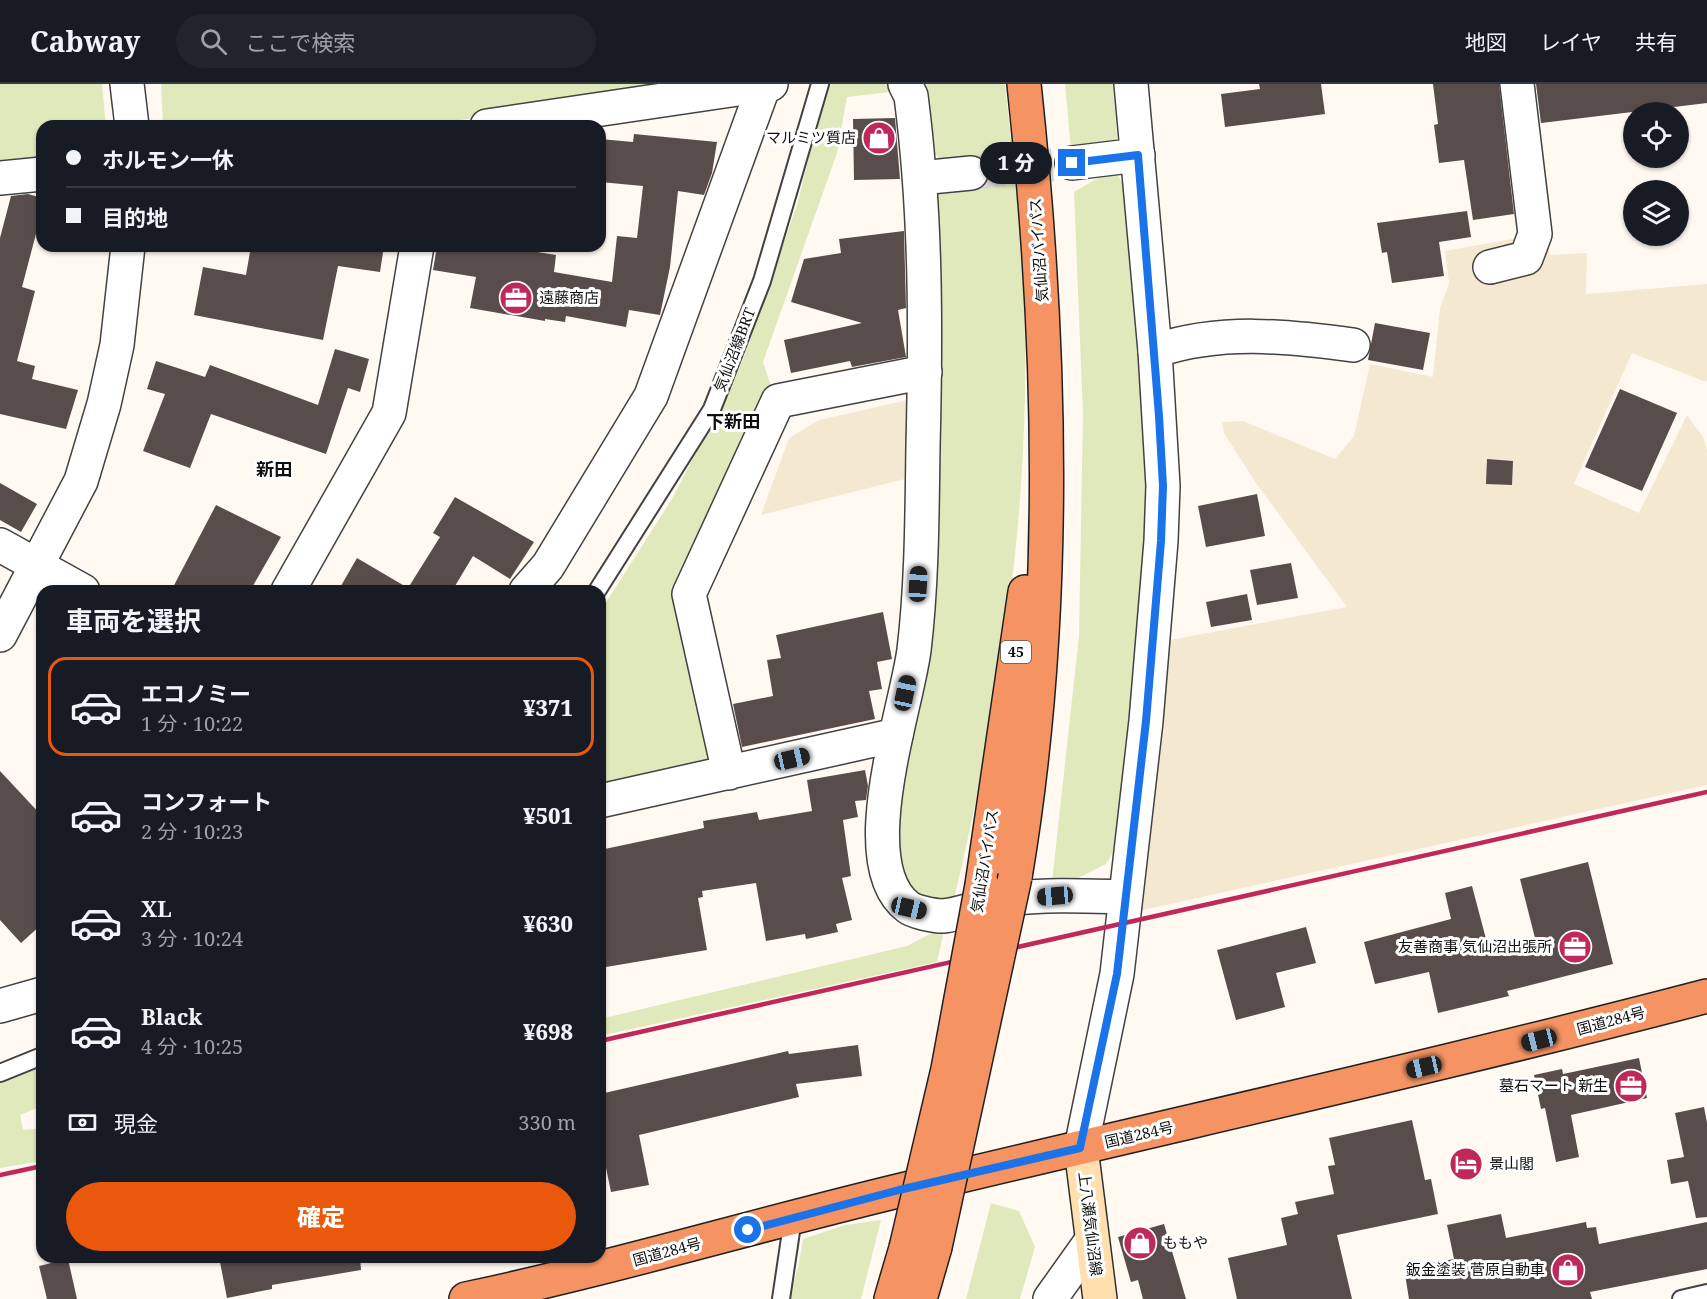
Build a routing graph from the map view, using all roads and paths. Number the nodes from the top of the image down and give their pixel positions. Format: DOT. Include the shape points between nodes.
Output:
graph roads {
  1 [pos="127,84"];
  2 [pos="820,84"];
  3 [pos="905,84"];
  4 [pos="1024,84"];
  5 [pos="1131,84"];
  6 [pos="1517,84"];
  7 [pos="767,85"];
  8 [pos="132,120"];
  9 [pos="528,120"];
  10 [pos="1138,155"];
  11 [pos="1072,163"];
  12 [pos="971,173"];
  13 [pos="36,175"];
  14 [pos="0,178"];
  15 [pos="920,178"];
  16 [pos="127,252"];
  17 [pos="416,252"];
  18 [pos="1490,267"];
  19 [pos="1353,345"];
  20 [pos="1155,351"];
  21 [pos="925,372"];
  22 [pos="1045,417"];
  23 [pos="0,545"];
  24 [pos="36,564"];
  25 [pos="73,585"];
  26 [pos="291,585"];
  27 [pos="531,585"];
  28 [pos="601,585"];
  29 [pos="0,635"];
  30 [pos="896,735"];
  31 [pos="729,773"];
  32 [pos="606,800"];
  33 [pos="1124,897"];
  34 [pos="36,996"];
  35 [pos="1707,996"];
  36 [pos="0,1006"];
  37 [pos="36,1058"];
  38 [pos="0,1073"];
  39 [pos="1080,1148"];
  40 [pos="793,1218"];
  41 [pos="1092,1240"];
  42 [pos="924,1252"];
  43 [pos="1707,1293"];
  44 [pos="466,1299"];
  45 [pos="781,1299"];
  46 [pos="891,1299"];
  47 [pos="920,1299"];
  48 [pos="929,1299"];
  49 [pos="1050,1299"];
  50 [pos="1100,1299"];
  51 [pos="1681,1299"];
  1 -- 8 [label="street"];
  2 -- 28 [label="lane, 気仙沼線BRT" via="762,281 712,409"];
  3 -- 15 [label="street" via="911,96"];
  4 -- 22 [label="highway, 気仙沼バイパス / 45" via="1042,282"];
  5 -- 10 [label="street"];
  6 -- 18 [label="street" via="1534,234 1526,258"];
  7 -- 9 [label="street"];
  7 -- 27 [label="street" via="651,396 548,566"];
  10 -- 11 [label="street"];
  10 -- 20 [label="street"];
  12 -- 15 [label="street"];
  13 -- 14 [label="street"];
  15 -- 21 [label="street"];
  16 -- 24 [label="street" via="117,345 104,404 81,481"];
  17 -- 26 [label="street" via="389,413"];
  19 -- 20 [label="street" via="1278,335 1229,336 1180,342"];
  20 -- 33 [label="street" via="1163,486 1161,541 1146,721"];
  21 -- 30 [label="street" via="914,651"];
  21 -- 31 [label="street" via="778,401 689,594"];
  22 -- 42 [label="highway, 気仙沼バイパス / 45, bridge" via="1027,577 982,885 948,1070"];
  22 -- 42 [label="highway, 気仙沼バイパス / 45, bridge" via="1039,690 1030,791 1015,877"];
  23 -- 24 [label="street"];
  24 -- 25 [label="street"];
  24 -- 29 [label="street"];
  30 -- 31 [label="street"];
  30 -- 33 [label="street" via="881,834 891,889 909,908 942,916 1008,900"];
  31 -- 32 [label="street"];
  33 -- 39 [label="street" via="1117,974"];
  34 -- 36 [label="street"];
  35 -- 39 [label="highway, 国道284号" via="1528,1043"];
  37 -- 38 [label="lane"];
  39 -- 40 [label="highway, 国道284号"];
  39 -- 41 [label="main road, 上八瀬気仙沼線"];
  40 -- 44 [label="highway, 国道284号" via="572,1277"];
  40 -- 45 [label="lane"];
  41 -- 49 [label="street"];
  41 -- 50 [label="main road, 上八瀬気仙沼線"];
  42 -- 46 [label="highway, 気仙沼バイパス / 45"];
  42 -- 47 [label="highway, 気仙沼バイパス / 45"];
  42 -- 48 [label="highway"];
  43 -- 51 [label="lane"];
}
